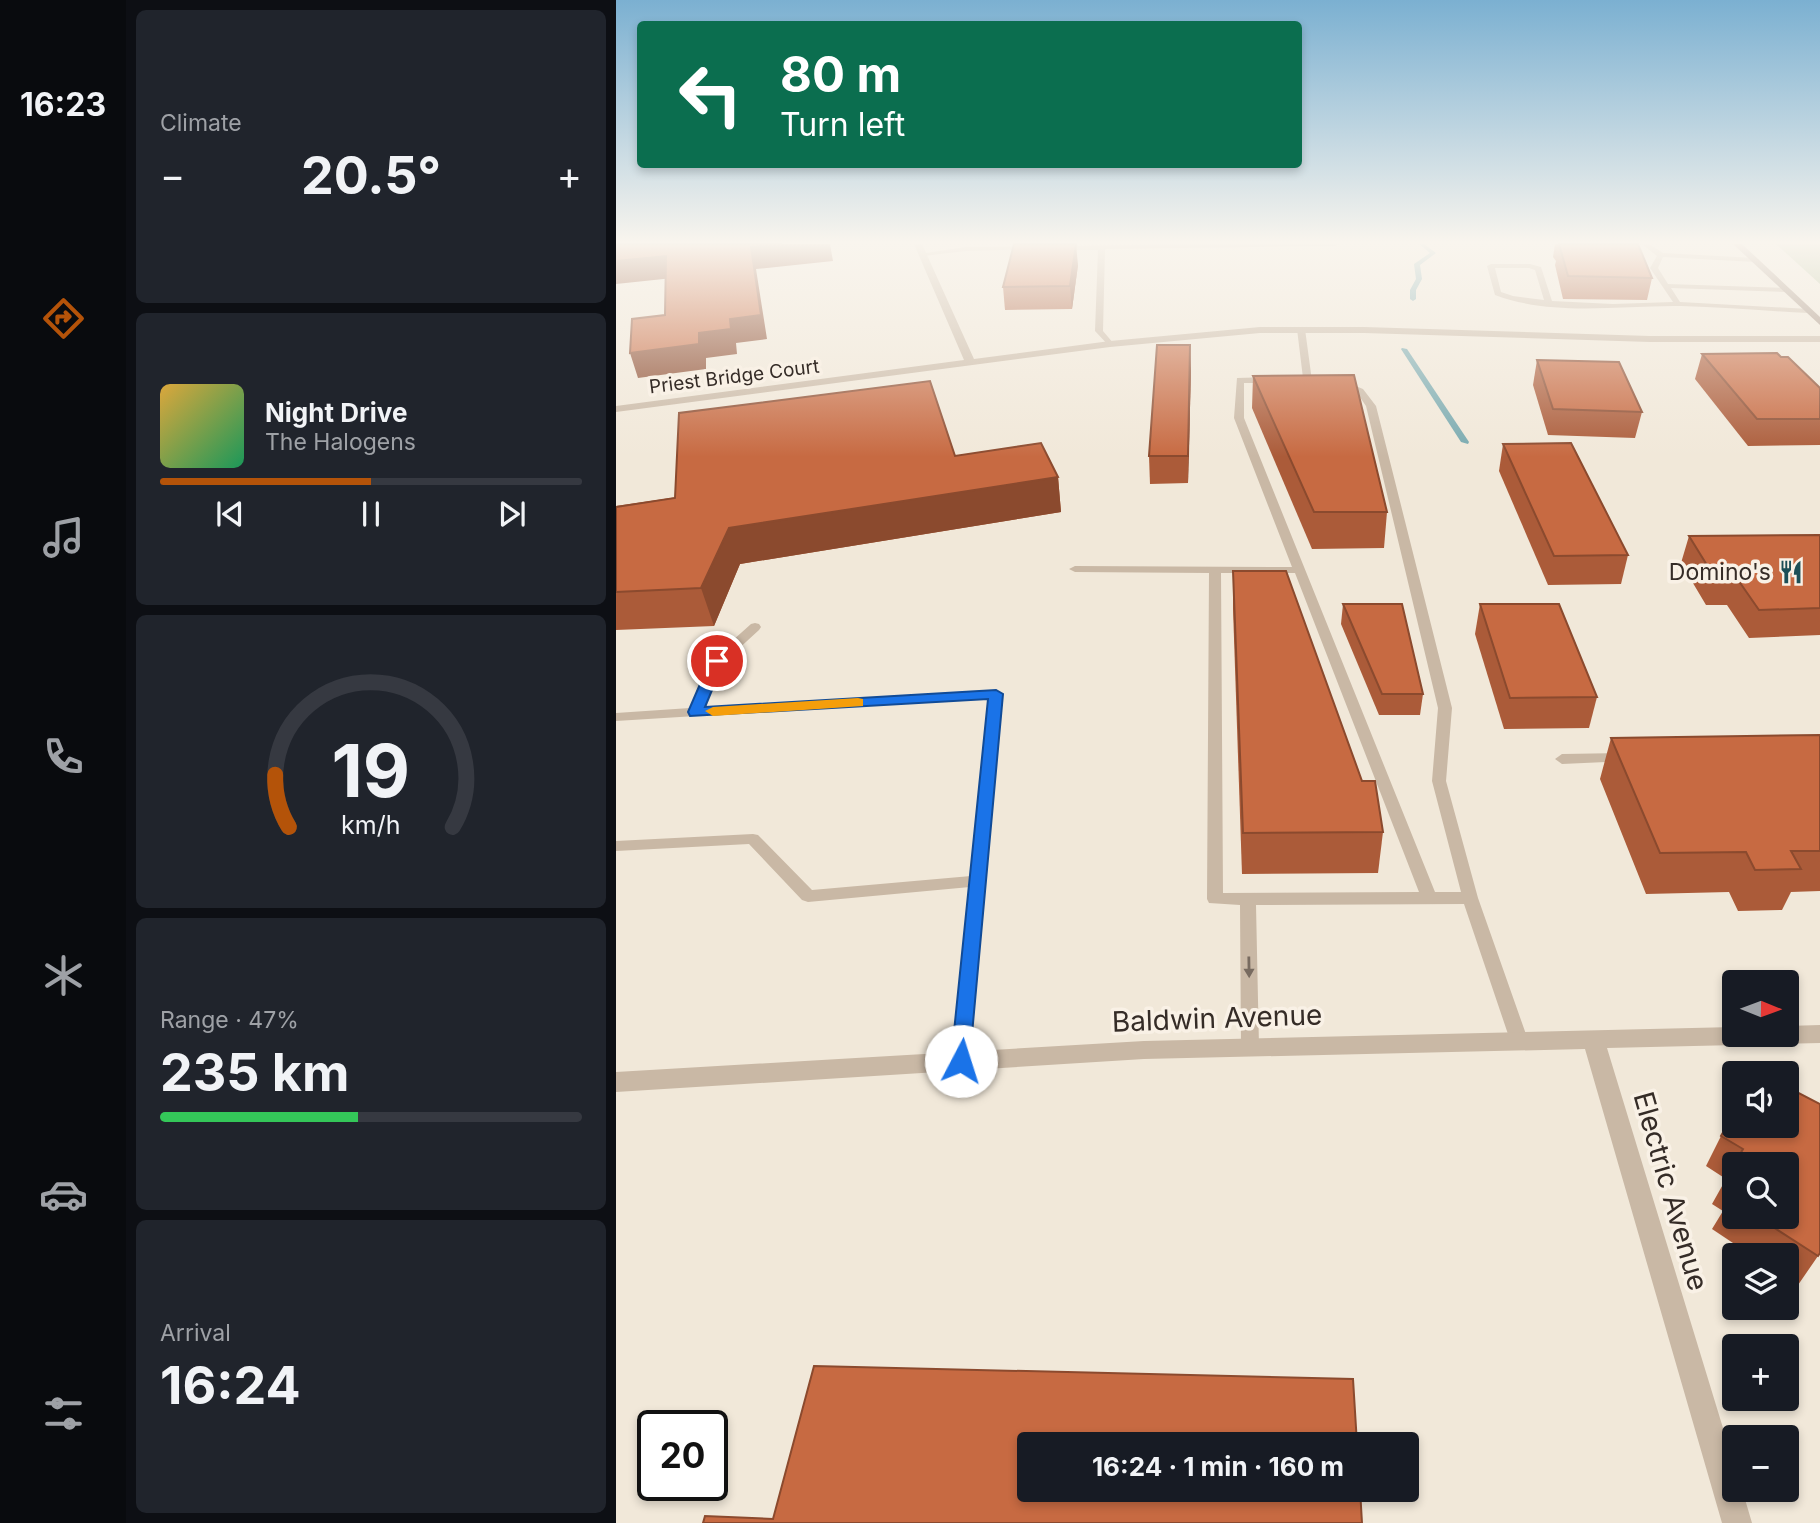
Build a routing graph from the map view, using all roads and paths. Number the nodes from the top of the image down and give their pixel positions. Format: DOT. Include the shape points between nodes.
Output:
graph roads {
  1 [pos="950,315"];
  2 [pos="1100,315"];
  3 [pos="1301,329"];
  4 [pos="1820,339"];
  5 [pos="1110,344"];
  6 [pos="971,363"];
  7 [pos="1318,381"];
  8 [pos="616,409"];
  9 [pos="1075,569"];
  10 [pos="1215,570"];
  11 [pos="1299,570"];
  12 [pos="755,627"];
  13 [pos="695,712"];
  14 [pos="616,717"];
  15 [pos="1643,758"];
  16 [pos="1562,759"];
  17 [pos="616,846"];
  18 [pos="978,881"];
  19 [pos="1429,898"];
  20 [pos="1470,898"];
  21 [pos="1248,899"];
  22 [pos="1820,1034"];
  23 [pos="1593,1038"];
  24 [pos="1520,1040"];
  25 [pos="1250,1046"];
  26 [pos="961,1061"];
  27 [pos="616,1082"];
  28 [pos="1737,1523"];
  1 -- 6 [label="street"];
  2 -- 5 [label="lane" via="1099,331"];
  3 -- 4 [label="street, Priest Bridge Court" via="1650,340"];
  3 -- 5 [label="street, Priest Bridge Court"];
  3 -- 7 [label="lane"];
  5 -- 6 [label="street, Priest Bridge Court"];
  6 -- 8 [label="street, Priest Bridge Court"];
  7 -- 11 [label="lane" via="1240,380 1239,418"];
  7 -- 20 [label="lane" via="1349,385 1371,406 1445,708 1439,781"];
  9 -- 10 [label="lane"];
  10 -- 11 [label="lane"];
  10 -- 21 [label="lane" via="1215,899"];
  11 -- 19 [label="lane"];
  12 -- 13 [label="lane" via="717,661"];
  13 -- 14 [label="lane"];
  13 -- 18 [label="lane" via="996,694"];
  15 -- 16 [label="lane"];
  17 -- 18 [label="lane" via="753,839 808,896"];
  18 -- 26 [label="lane"];
  19 -- 20 [label="lane"];
  19 -- 21 [label="lane"];
  20 -- 24 [label="lane"];
  21 -- 25 [label="lane, one-way"];
  22 -- 23 [label="street, Baldwin Avenue"];
  23 -- 24 [label="street, Baldwin Avenue"];
  23 -- 28 [label="street, Electric Avenue"];
  24 -- 25 [label="street, Baldwin Avenue"];
  25 -- 26 [label="street, Baldwin Avenue"];
  26 -- 27 [label="street, Baldwin Avenue"];
}
